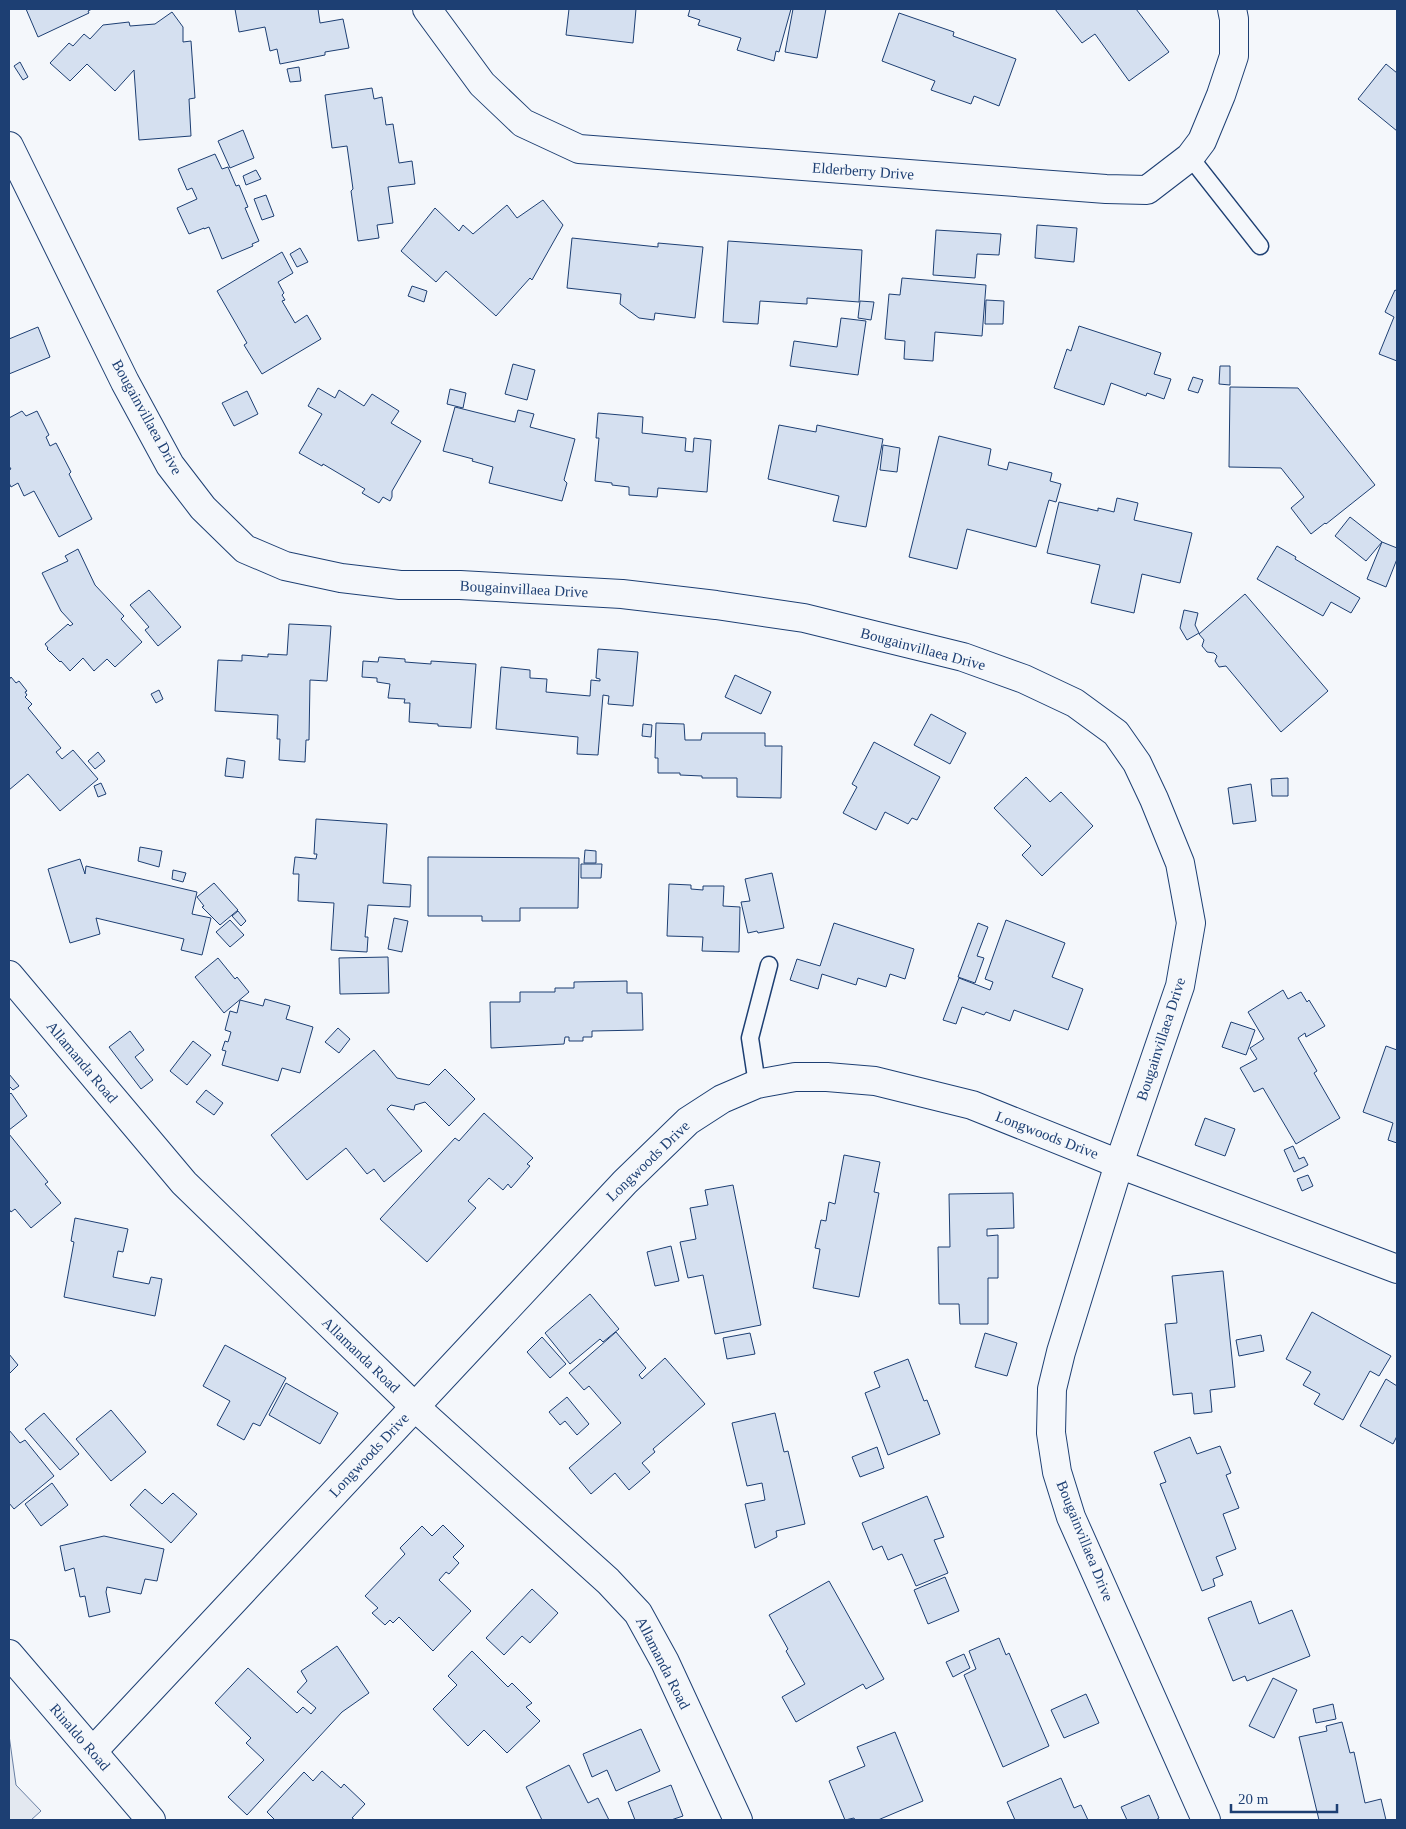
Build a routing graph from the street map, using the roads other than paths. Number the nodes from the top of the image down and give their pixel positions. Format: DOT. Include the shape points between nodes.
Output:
graph roads {
  1 [pos="427,9"];
  2 [pos="1232,9"];
  3 [pos="9,146"];
  4 [pos="1190,157"];
  5 [pos="1260,246"];
  6 [pos="768,965"];
  7 [pos="9,975"];
  8 [pos="757,1084"];
  9 [pos="1119,1164"];
  10 [pos="1397,1269"];
  11 [pos="415,1406"];
  12 [pos="9,1654"];
  13 [pos="92,1751"];
  14 [pos="150,1820"];
  15 [pos="738,1820"];
  16 [pos="1206,1820"];
  1 -- 4 [label="street, Elderberry Drive" via="482,84 522,123 579,149 1147,190"];
  2 -- 4 [label="street, Elderberry Drive" via="1234,56 1202,141"];
  3 -- 9 [label="street, Bougainvillaea Drive" via="125,382 170,465 203,508 245,549 285,566 340,578 400,585 622,594 804,618 963,657 1024,679 1075,703 1116,733 1137,763 1154,798 1180,864 1192,923 1180,986"];
  4 -- 5 [label="lane"];
  6 -- 8 [label="lane" via="750,1038"];
  7 -- 11 [label="street, Allamanda Road" via="184,1183"];
  8 -- 9 [label="street, Longwoods Drive" via="795,1076 875,1081 972,1105"];
  8 -- 11 [label="street, Longwoods Drive" via="722,1099 688,1121 625,1182"];
  9 -- 10 [label="street, Longwoods Drive"];
  9 -- 16 [label="street, Bougainvillaea Drive" via="1061,1352 1052,1389 1051,1433 1057,1472 1072,1516"];
  11 -- 13 [label="street, Longwoods Drive"];
  11 -- 15 [label="street, Allamanda Road" via="638,1612 666,1662"];
  12 -- 13 [label="street, Rinaldo Road"];
  13 -- 14 [label="street, Rinaldo Road"];
}
